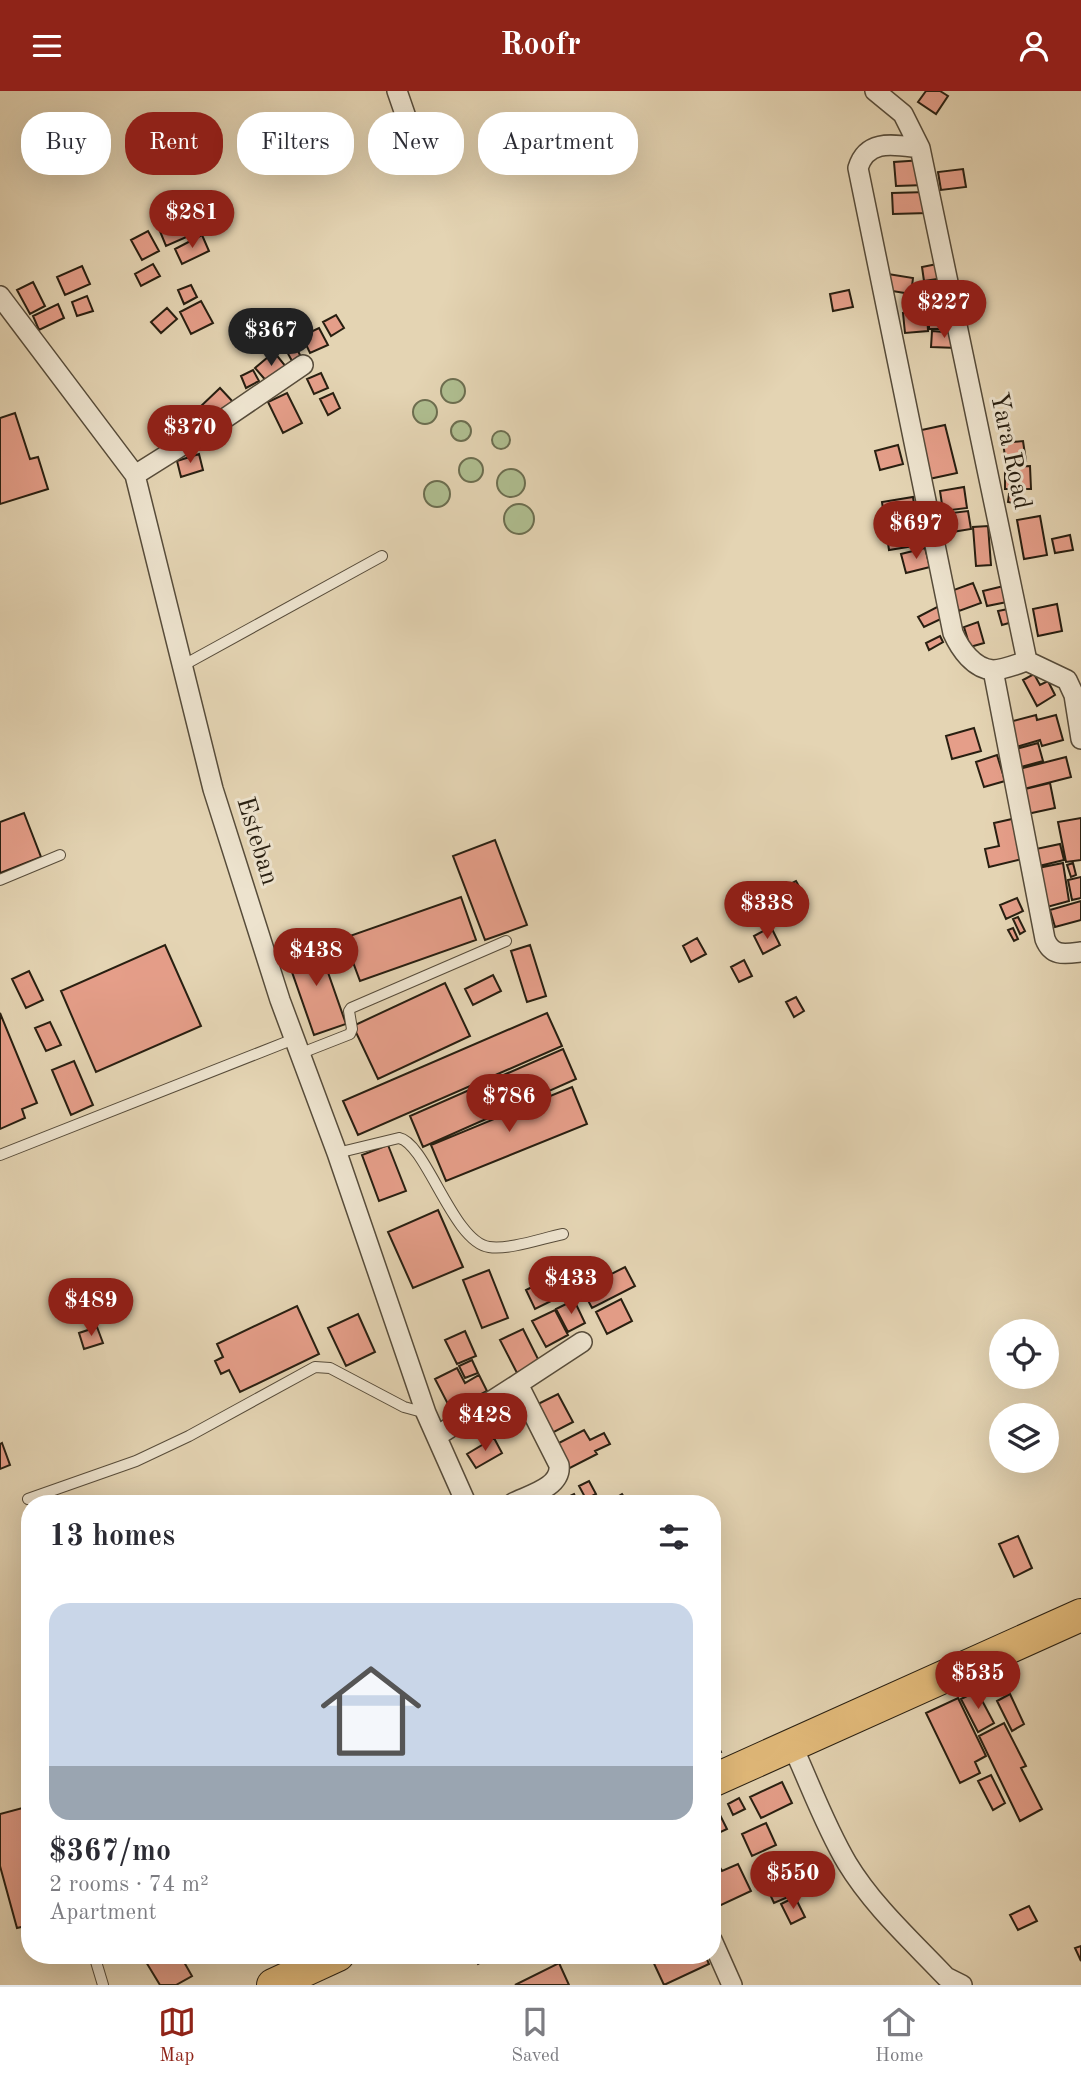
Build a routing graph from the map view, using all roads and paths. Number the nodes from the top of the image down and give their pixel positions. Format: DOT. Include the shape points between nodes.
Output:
graph roads {
  1 [pos="397,91"];
  2 [pos="875,91"];
  3 [pos="404,112"];
  4 [pos="920,148"];
  5 [pos="0,296"];
  6 [pos="303,365"];
  7 [pos="135,475"];
  8 [pos="382,556"];
  9 [pos="1027,661"];
  10 [pos="182,666"];
  11 [pos="993,670"];
  12 [pos="1081,739"];
  13 [pos="60,855"];
  14 [pos="0,880"];
  15 [pos="506,941"];
  16 [pos="1081,953"];
  17 [pos="297,1047"];
  18 [pos="337,1153"];
  19 [pos="0,1155"];
  20 [pos="563,1234"];
  21 [pos="582,1342"];
  22 [pos="518,1384"];
  23 [pos="426,1413"];
  24 [pos="437,1436"];
  25 [pos="38,1495"];
  26 [pos="463,1495"];
  27 [pos="530,1495"];
  28 [pos="1081,1615"];
  29 [pos="792,1745"];
  30 [pos="721,1777"];
  31 [pos="721,1960"];
  32 [pos="97,1964"];
  33 [pos="318,1964"];
  34 [pos="949,1982"];
  35 [pos="103,1985"];
  36 [pos="273,1985"];
  37 [pos="732,1985"];
  1 -- 3 [label="street"];
  2 -- 4 [label="street, Yara Road" via="903,114"];
  4 -- 9 [label="street, Yara Road"];
  4 -- 11 [label="street" via="877,146 866,152 858,168 953,633 965,654"];
  5 -- 7 [label="street, Esteban"];
  6 -- 7 [label="street"];
  7 -- 10 [label="street, Esteban"];
  8 -- 10 [label="lane"];
  9 -- 11 [label="street"];
  9 -- 12 [label="street" via="1067,680"];
  10 -- 17 [label="street, Esteban" via="213,789"];
  11 -- 16 [label="street" via="1045,939 1059,955"];
  13 -- 14 [label="lane"];
  15 -- 17 [label="lane" via="351,1008 349,1034"];
  17 -- 18 [label="street, Esteban"];
  17 -- 19 [label="lane"];
  18 -- 20 [label="lane" via="404,1138 471,1239 480,1245 500,1247"];
  18 -- 23 [label="street, Esteban"];
  21 -- 22 [label="street"];
  22 -- 24 [label="street"];
  22 -- 27 [label="street" via="559,1472 551,1485"];
  23 -- 24 [label="street, Esteban"];
  23 -- 25 [label="lane" via="404,1407 330,1368 315,1367 168,1446"];
  24 -- 26 [label="street, Esteban"];
  28 -- 29 [label="main road"];
  29 -- 30 [label="main road"];
  29 -- 34 [label="street" via="852,1870"];
  31 -- 37 [label="street"];
  32 -- 35 [label="lane"];
  33 -- 36 [label="main road"];
}
